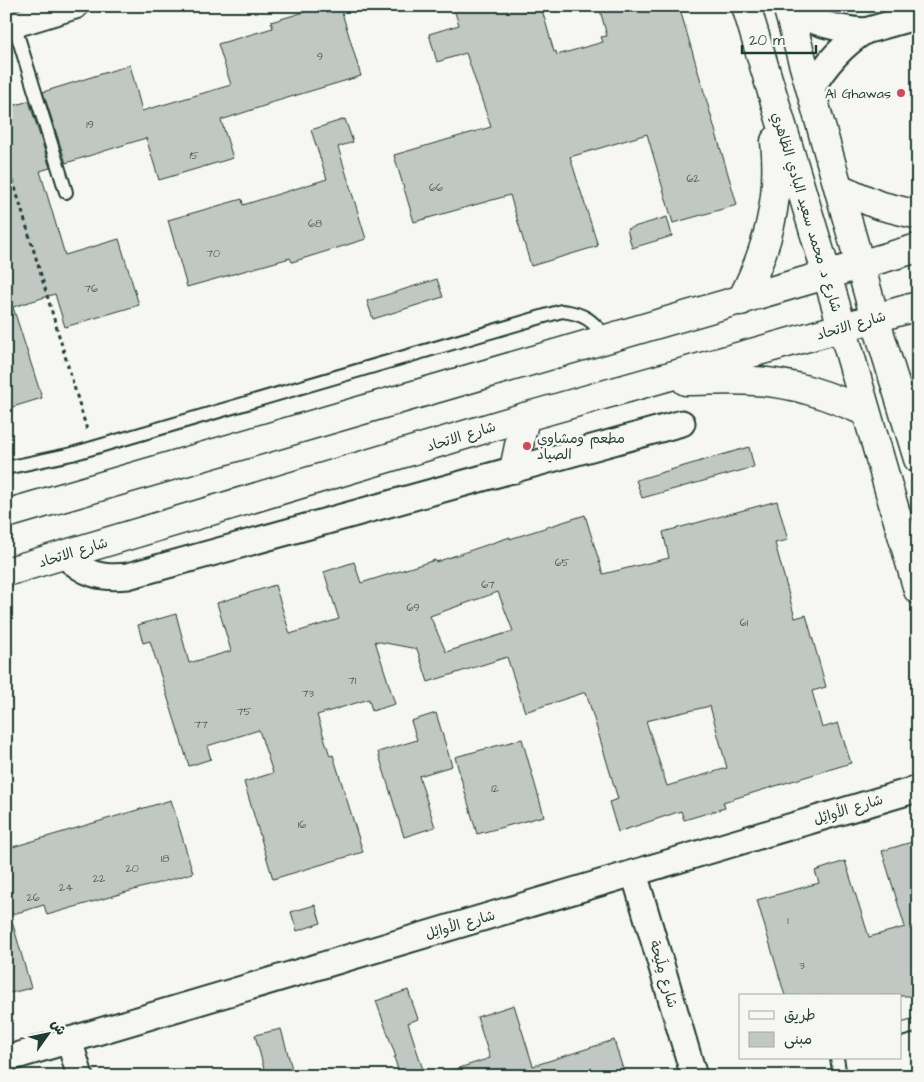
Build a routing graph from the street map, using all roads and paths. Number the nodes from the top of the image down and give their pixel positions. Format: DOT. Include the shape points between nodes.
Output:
graph roads {
  1 [pos="75,6"];
  2 [pos="746,6"];
  3 [pos="787,7"];
  4 [pos="918,16"];
  5 [pos="10,25"];
  6 [pos="864,31"];
  7 [pos="769,87"];
  8 [pos="811,89"];
  9 [pos="6,157"];
  10 [pos="839,188"];
  11 [pos="66,192"];
  12 [pos="918,215"];
  13 [pos="918,248"];
  14 [pos="861,265"];
  15 [pos="827,275"];
  16 [pos="741,301"];
  17 [pos="918,306"];
  18 [pos="875,318"];
  19 [pos="842,327"];
  20 [pos="608,339"];
  21 [pos="652,381"];
  22 [pos="866,412"];
  23 [pos="524,417"];
  24 [pos="682,423"];
  25 [pos="92,448"];
  26 [pos="917,448"];
  27 [pos="6,468"];
  28 [pos="514,469"];
  29 [pos="6,514"];
  30 [pos="64,555"];
  31 [pos="6,572"];
  32 [pos="918,590"];
  33 [pos="916,789"];
  34 [pos="634,873"];
  35 [pos="918,1025"];
  36 [pos="902,1029"];
  37 [pos="69,1040"];
  38 [pos="6,1058"];
  39 [pos="837,1060"];
  40 [pos="80,1076"];
  41 [pos="694,1076"];
  42 [pos="840,1076"];
  1 -- 5 [label="street"];
  2 -- 7 [label="main road, شارع د. محمد سعيد البادي الظاهري"];
  3 -- 6 [label="street" via="824,25"];
  3 -- 8 [label="main road"];
  4 -- 6 [label="street"];
  5 -- 11 [label="lane"];
  6 -- 8 [label="street" via="834,56"];
  7 -- 15 [label="main road, شارع د. محمد سعيد البادي الظاهري"];
  7 -- 16 [label="main road" via="777,190 757,268"];
  8 -- 10 [label="main road"];
  9 -- 25 [label="path"];
  10 -- 12 [label="main road" via="878,205"];
  10 -- 14 [label="main road"];
  13 -- 14 [label="main road"];
  14 -- 15 [label="main road"];
  14 -- 18 [label="main road"];
  15 -- 16 [label="main road"];
  15 -- 19 [label="main road, شارع د. محمد سعيد البادي الظاهري"];
  16 -- 20 [label="main road"];
  17 -- 18 [label="main road, شارع الاتحاد"];
  18 -- 19 [label="main road, شارع الاتحاد"];
  18 -- 26 [label="main road"];
  19 -- 21 [label="main road, شارع الاتحاد"];
  19 -- 22 [label="main road, شارع د. محمد سعيد البادي الظاهري"];
  20 -- 25 [label="lane" via="583,315 562,311"];
  20 -- 29 [label="main road"];
  21 -- 22 [label="main road" via="755,380 776,383 833,397"];
  21 -- 23 [label="main road, شارع الاتحاد"];
  22 -- 32 [label="main road, شارع د. محمد سعيد البادي الظاهري"];
  23 -- 28 [label="main road"];
  23 -- 30 [label="main road, شارع الاتحاد"];
  24 -- 28 [label="street"];
  25 -- 27 [label="lane"];
  28 -- 30 [label="street" via="128,576 93,575"];
  30 -- 31 [label="main road, شارع الاتحاد"];
  33 -- 34 [label="street, شارع الأوائِل"];
  34 -- 37 [label="street, شارع الأوائِل"];
  34 -- 41 [label="street, شارع مِلَيحة"];
  35 -- 36 [label="lane"];
  37 -- 38 [label="street, شارع الأوائِل"];
  37 -- 40 [label="street"];
  39 -- 42 [label="lane"];
}
